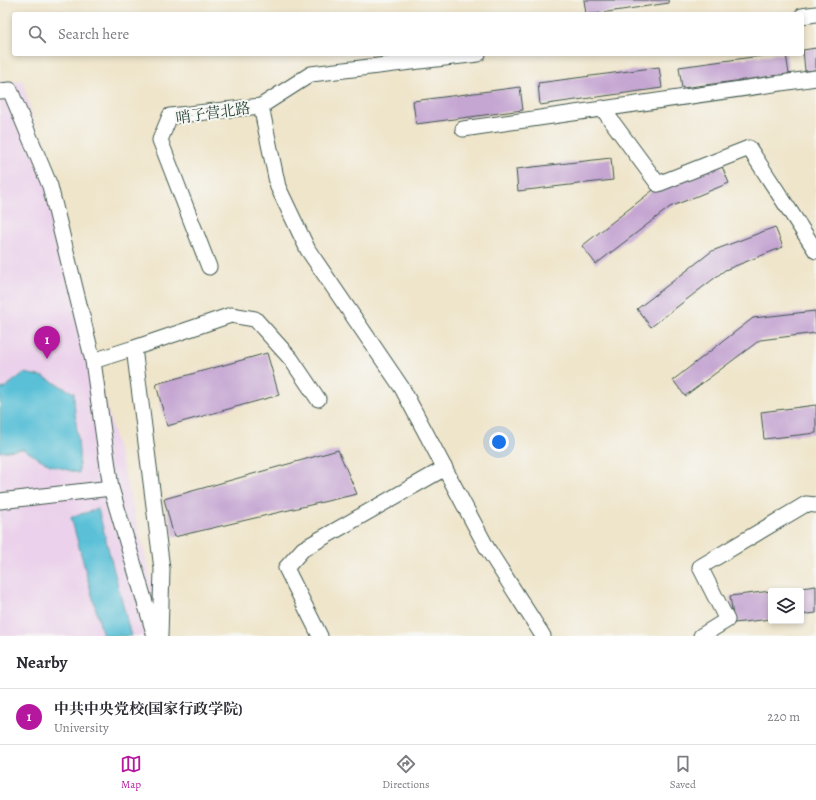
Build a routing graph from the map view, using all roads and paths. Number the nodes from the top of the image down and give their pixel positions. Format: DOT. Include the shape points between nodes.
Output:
graph roads {
  1 [pos="816,14"];
  2 [pos="804,16"];
  3 [pos="461,56"];
  4 [pos="816,78"];
  5 [pos="0,91"];
  6 [pos="261,106"];
  7 [pos="602,108"];
  8 [pos="463,129"];
  9 [pos="816,251"];
  10 [pos="209,267"];
  11 [pos="134,348"];
  12 [pos="93,361"];
  13 [pos="318,399"];
  14 [pos="445,468"];
  15 [pos="111,488"];
  16 [pos="0,502"];
  17 [pos="816,505"];
  18 [pos="155,636"];
  19 [pos="160,636"];
  20 [pos="320,636"];
  21 [pos="543,636"];
  22 [pos="701,636"];
  1 -- 2 [label="street"];
  3 -- 6 [label="street, 哨子营北路" via="311,74"];
  4 -- 7 [label="street"];
  5 -- 12 [label="street" via="10,90 50,186"];
  6 -- 10 [label="street, 哨子营北路" via="170,116 160,140"];
  6 -- 14 [label="street" via="278,187 308,250 402,388"];
  7 -- 8 [label="street"];
  7 -- 9 [label="street" via="658,184 749,148"];
  11 -- 12 [label="street"];
  11 -- 13 [label="street" via="231,315 255,319 291,359"];
  11 -- 19 [label="street" via="162,569"];
  12 -- 15 [label="street"];
  14 -- 20 [label="street" via="303,549 286,568"];
  14 -- 21 [label="street" via="487,548"];
  15 -- 16 [label="street"];
  15 -- 18 [label="street"];
  17 -- 22 [label="street" via="806,504 700,567 727,620"];
}
